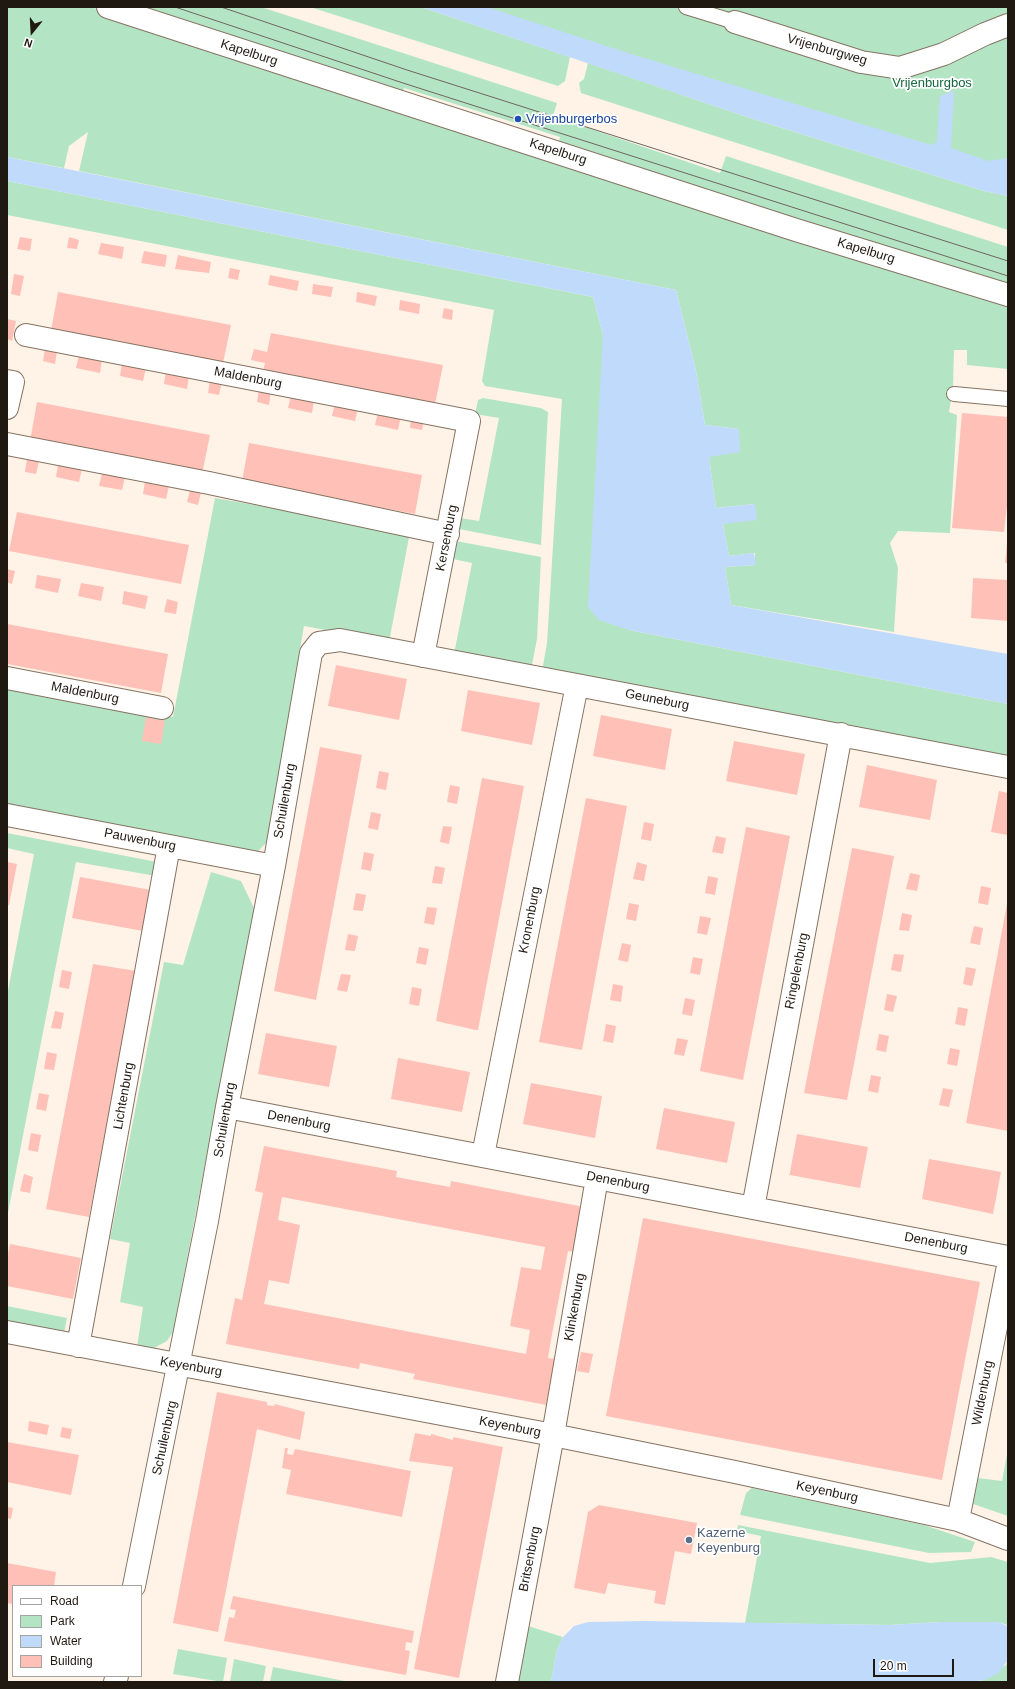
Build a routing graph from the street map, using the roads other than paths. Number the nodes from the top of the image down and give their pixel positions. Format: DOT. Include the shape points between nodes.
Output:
graph roads {
  1 [pos="108,7"];
  2 [pos="686,7"];
  3 [pos="735,22"];
  4 [pos="1008,26"];
  5 [pos="1008,295"];
  6 [pos="26,335"];
  7 [pos="10,381"];
  8 [pos="954,394"];
  9 [pos="1008,399"];
  10 [pos="7,408"];
  11 [pos="469,421"];
  12 [pos="7,444"];
  13 [pos="448,534"];
  14 [pos="311,653"];
  15 [pos="423,656"];
  16 [pos="7,678"];
  17 [pos="577,685"];
  18 [pos="162,708"];
  19 [pos="841,734"];
  20 [pos="1008,768"];
  21 [pos="7,815"];
  22 [pos="169,846"];
  23 [pos="274,866"];
  24 [pos="227,1107"];
  25 [pos="483,1155"];
  26 [pos="597,1178"];
  27 [pos="753,1208"];
  28 [pos="1008,1257"];
  29 [pos="1008,1266"];
  30 [pos="7,1332"];
  31 [pos="78,1346"];
  32 [pos="180,1364"];
  33 [pos="553,1435"];
  34 [pos="958,1520"];
  35 [pos="1008,1539"];
  36 [pos="134,1585"];
  37 [pos="508,1682"];
  1 -- 5 [label="street, Kapelburg" via="796,230"];
  2 -- 3 [label="lane"];
  3 -- 4 [label="street, Vrijenburgweg" via="861,62 900,68 944,54"];
  6 -- 11 [label="street, Maldenburg"];
  7 -- 10 [label="street"];
  8 -- 9 [label="lane"];
  11 -- 13 [label="street, Kersenburg"];
  12 -- 13 [label="street" via="209,483"];
  13 -- 15 [label="street, Kersenburg"];
  14 -- 15 [label="street, Geuneburg" via="319,643 340,640"];
  14 -- 23 [label="street, Schuilenburg"];
  15 -- 17 [label="street, Geuneburg"];
  16 -- 18 [label="street, Maldenburg"];
  17 -- 19 [label="street, Geuneburg"];
  17 -- 25 [label="street, Kronenburg"];
  19 -- 20 [label="street, Geuneburg"];
  19 -- 27 [label="street, Ringelenburg"];
  21 -- 22 [label="street, Pauwenburg"];
  22 -- 23 [label="street, Pauwenburg"];
  22 -- 31 [label="street, Lichtenburg"];
  23 -- 24 [label="street, Schuilenburg"];
  24 -- 25 [label="street, Denenburg"];
  24 -- 32 [label="street, Schuilenburg"];
  25 -- 26 [label="street, Denenburg"];
  26 -- 27 [label="street, Denenburg"];
  26 -- 33 [label="street, Klinkenburg"];
  27 -- 28 [label="street, Denenburg"];
  29 -- 34 [label="street, Wildenburg"];
  30 -- 31 [label="street, Keyenburg"];
  31 -- 32 [label="street, Keyenburg"];
  32 -- 33 [label="street, Keyenburg"];
  32 -- 36 [label="street, Schuilenburg"];
  33 -- 34 [label="street, Keyenburg"];
  33 -- 37 [label="street, Britsenburg"];
  34 -- 35 [label="street, Keyenburg"];
}
